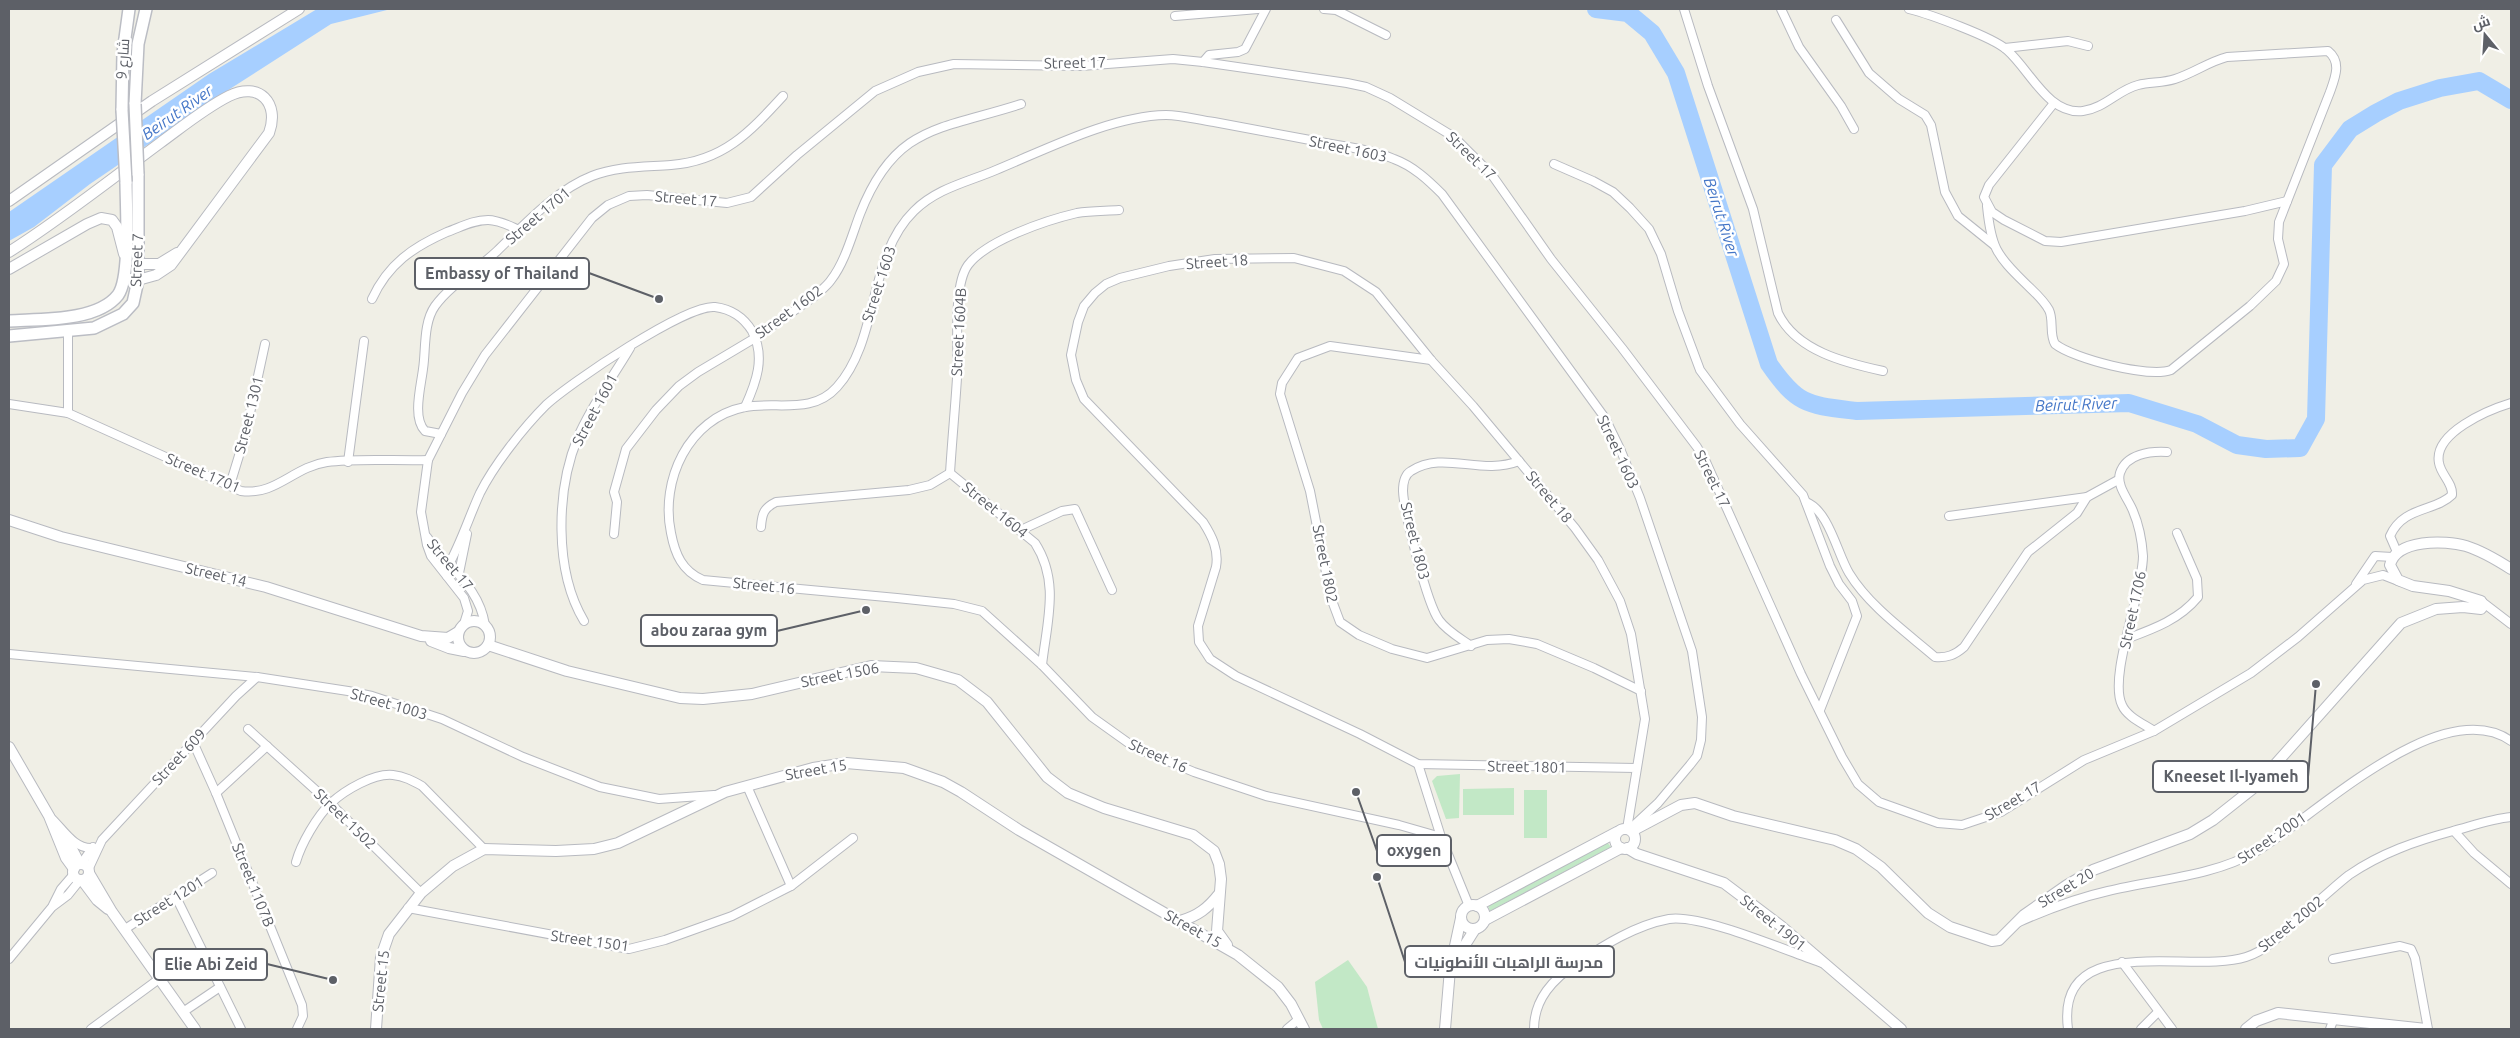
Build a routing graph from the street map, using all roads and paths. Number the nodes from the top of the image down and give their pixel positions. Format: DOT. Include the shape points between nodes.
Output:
graph roads {
  1 [pos="130,9"];
  2 [pos="146,9"];
  3 [pos="299,9"];
  4 [pos="1258,9"];
  5 [pos="1266,9"];
  6 [pos="1324,9"];
  7 [pos="1684,9"];
  8 [pos="1781,9"];
  9 [pos="1909,9"];
  10 [pos="1175,16"];
  11 [pos="1836,20"];
  12 [pos="1386,35"];
  13 [pos="2088,46"];
  14 [pos="2005,48"];
  15 [pos="1203,62"];
  16 [pos="783,96"];
  17 [pos="2054,103"];
  18 [pos="1021,104"];
  19 [pos="1854,129"];
  20 [pos="1554,164"];
  21 [pos="126,182"];
  22 [pos="9,201"];
  23 [pos="2287,201"];
  24 [pos="1987,206"];
  25 [pos="1119,210"];
  26 [pos="517,229"];
  27 [pos="1994,245"];
  28 [pos="182,249"];
  29 [pos="9,252"];
  30 [pos="126,259"];
  31 [pos="139,264"];
  32 [pos="9,270"];
  33 [pos="138,280"];
  34 [pos="372,300"];
  35 [pos="9,321"];
  36 [pos="68,332"];
  37 [pos="9,336"];
  38 [pos="755,338"];
  39 [pos="364,341"];
  40 [pos="265,344"];
  41 [pos="631,347"];
  42 [pos="1431,360"];
  43 [pos="1883,371"];
  44 [pos="9,404"];
  45 [pos="2511,404"];
  46 [pos="745,407"];
  47 [pos="68,413"];
  48 [pos="441,434"];
  49 [pos="2167,452"];
  50 [pos="428,460"];
  51 [pos="1519,461"];
  52 [pos="348,462"];
  53 [pos="950,473"];
  54 [pos="2118,480"];
  55 [pos="230,485"];
  56 [pos="2087,496"];
  57 [pos="1806,502"];
  58 [pos="1949,516"];
  59 [pos="9,520"];
  60 [pos="470,520"];
  61 [pos="762,527"];
  62 [pos="1020,530"];
  63 [pos="424,533"];
  64 [pos="2177,533"];
  65 [pos="614,534"];
  66 [pos="440,553"];
  67 [pos="2395,554"];
  68 [pos="454,555"];
  69 [pos="450,563"];
  70 [pos="2511,568"];
  71 [pos="459,573"];
  72 [pos="447,576"];
  73 [pos="2406,584"];
  74 [pos="2355,585"];
  75 [pos="1112,590"];
  76 [pos="2481,605"];
  77 [pos="584,621"];
  78 [pos="2511,624"];
  79 [pos="485,625"];
  80 [pos="461,628"];
  81 [pos="421,636"];
  82 [pos="2126,639"];
  83 [pos="488,645"];
  84 [pos="1471,646"];
  85 [pos="464,651"];
  86 [pos="9,654"];
  87 [pos="1042,665"];
  88 [pos="257,677"];
  89 [pos="1641,691"];
  90 [pos="1820,710"];
  91 [pos="248,729"];
  92 [pos="2154,731"];
  93 [pos="2511,741"];
  94 [pos="193,742"];
  95 [pos="267,746"];
  96 [pos="9,747"];
  97 [pos="1418,764"];
  98 [pos="1636,768"];
  99 [pos="747,786"];
  100 [pos="216,792"];
  101 [pos="725,792"];
  102 [pos="330,803"];
  103 [pos="2511,817"];
  104 [pos="51,820"];
  105 [pos="1626,830"];
  106 [pos="2454,831"];
  107 [pos="1441,837"];
  108 [pos="853,838"];
  109 [pos="102,840"];
  110 [pos="92,848"];
  111 [pos="1624,848"];
  112 [pos="484,849"];
  113 [pos="296,862"];
  114 [pos="81,872"];
  115 [pos="212,873"];
  116 [pos="2511,884"];
  117 [pos="791,886"];
  118 [pos="421,893"];
  119 [pos="1220,893"];
  120 [pos="176,897"];
  121 [pos="1473,906"];
  122 [pos="408,908"];
  123 [pos="1461,918"];
  124 [pos="1485,920"];
  125 [pos="1180,921"];
  126 [pos="2017,923"];
  127 [pos="125,929"];
  128 [pos="1475,929"];
  129 [pos="10,953"];
  130 [pos="1238,954"];
  131 [pos="2333,959"];
  132 [pos="2122,962"];
  133 [pos="1822,963"];
  134 [pos="1450,970"];
  135 [pos="159,979"];
  136 [pos="220,987"];
  137 [pos="183,1012"];
  138 [pos="2158,1012"];
  139 [pos="2334,1018"];
  140 [pos="1299,1019"];
  141 [pos="91,1029"];
  142 [pos="195,1029"];
  143 [pos="241,1029"];
  144 [pos="297,1029"];
  145 [pos="376,1029"];
  146 [pos="1287,1029"];
  147 [pos="1304,1029"];
  148 [pos="1445,1029"];
  149 [pos="1534,1029"];
  150 [pos="1901,1029"];
  151 [pos="2068,1029"];
  152 [pos="2141,1029"];
  153 [pos="2172,1029"];
  154 [pos="2246,1029"];
  155 [pos="2330,1029"];
  156 [pos="2427,1029"];
  1 -- 21 [label="main road, شارع 9, bridge" via="122,53"];
  2 -- 31 [label="main road, Street 7, bridge" via="138,44 135,104"];
  3 -- 22 [label="street" via="152,101"];
  4 -- 10 [label="street"];
  5 -- 15 [label="street" via="1245,49 1209,55"];
  6 -- 12 [label="street" via="1336,10"];
  7 -- 43 [label="street" via="1752,209 1783,324 1825,354"];
  8 -- 19 [label="street" via="1799,46"];
  9 -- 14 [label="street"];
  11 -- 27 [label="street" via="1869,73 1924,115 1931,125 1945,192 1958,216"];
  13 -- 14 [label="street" via="2068,41"];
  14 -- 17 [label="street"];
  15 -- 48 [label="street, Street 17" via="1173,60 1080,66 954,64 934,68 902,78 861,100 751,197 727,202 647,195 617,200 592,218 516,312 485,355"];
  15 -- 90 [label="street, Street 17" via="1366,87 1444,130 1480,161 1706,462 1785,640"];
  16 -- 26 [label="street, Street 1701" via="743,137 718,154 691,162 590,176"];
  17 -- 23 [label="street" via="2072,111 2097,108 2137,86 2174,80 2213,60 2227,57 2328,51 2335,60 2336,74"];
  17 -- 24 [label="street" via="1989,185 1984,197"];
  18 -- 38 [label="street, Street 1602" via="954,122 927,132 906,145 884,166 870,190 832,280 815,296"];
  20 -- 57 [label="street" via="1613,192 1642,220 1662,254 1678,311 1700,370"];
  21 -- 30 [label="main road, Street 7"];
  23 -- 24 [label="street" via="2061,242 2031,234 2004,220"];
  23 -- 27 [label="street" via="2277,229 2284,264 2276,281 2250,306 2167,372 2106,364 2082,358 2057,346 2053,340 2049,310 2005,264"];
  24 -- 27 [label="street"];
  25 -- 53 [label="street, Street 1604B" via="1078,213 1050,221 994,245 968,266 961,284 958,313"];
  26 -- 34 [label="street" via="496,221 480,221 426,241 397,261"];
  26 -- 48 [label="street, Street 1701" via="435,306 430,316 418,416 425,431"];
  28 -- 29 [label="street" via="269,133 273,122 272,108 261,94 242,91 209,108"];
  28 -- 31 [label="street" via="159,264"];
  28 -- 33 [label="street" via="164,270"];
  30 -- 32 [label="street" via="117,227 112,220 101,218"];
  30 -- 35 [label="main road, Street 7" via="122,285 111,301 88,312 62,318"];
  31 -- 33 [label="main road, Street 7"];
  33 -- 36 [label="main road, Street 7" via="133,303 123,314 94,328"];
  36 -- 37 [label="main road, Street 7"];
  36 -- 47 [label="street"];
  38 -- 41 [label="street" via="743,319 715,307 696,310"];
  38 -- 46 [label="street" via="759,374"];
  38 -- 65 [label="street, Street 1602" via="679,386 626,449 614,492"];
  39 -- 52 [label="street"];
  40 -- 55 [label="street, Street 1301" via="245,436"];
  41 -- 60 [label="street" via="558,395 537,416 488,480"];
  41 -- 77 [label="street, Street 1601" via="579,435 567,472 562,528 565,567 569,591"];
  42 -- 51 [label="street, Street 18"];
  42 -- 84 [label="street, Street 1802" via="1330,346 1298,358 1283,380 1280,394 1310,491 1331,598 1340,622 1392,649 1426,658"];
  42 -- 97 [label="street, Street 18" via="1376,292 1344,271 1294,258 1215,259 1169,266 1106,284 1084,306 1071,355 1084,399 1203,522 1214,541 1216,568 1198,626 1199,642 1210,659 1236,676"];
  44 -- 47 [label="street, Street 1701"];
  45 -- 67 [label="street" via="2483,414 2447,438 2438,455 2440,469 2452,488 2452,495 2394,524 2390,536"];
  46 -- 87 [label="street, Street 16" via="711,422 690,444 675,468 668,498 668,520 676,554 693,576 703,580 975,608 992,617"];
  46 -- 105 [label="street, Street 1603" via="811,404 829,395 852,365 884,259 900,228 915,210 947,188 1063,143 1116,124 1165,115 1395,159 1426,178 1442,194 1590,396 1605,418 1640,498 1692,651 1702,729 1696,756 1690,765 1658,803"];
  47 -- 55 [label="street, Street 1701"];
  48 -- 50 [label="street, Street 17"];
  49 -- 54 [label="street" via="2150,452 2132,458 2120,471"];
  50 -- 52 [label="street, Street 1701"];
  50 -- 63 [label="street, Street 17" via="421,512"];
  51 -- 84 [label="street, Street 1803" via="1489,467 1440,462 1411,470 1405,477 1403,489 1407,520 1434,612 1447,629"];
  51 -- 89 [label="street, Street 18" via="1585,541 1610,581 1631,634"];
  52 -- 55 [label="street, Street 1701" via="310,466 266,491 241,491"];
  53 -- 61 [label="street, Street 1604" via="930,485 909,490 776,502 765,509"];
  53 -- 62 [label="street, Street 1604"];
  54 -- 56 [label="street"];
  54 -- 82 [label="street, Street 1706" via="2137,521 2142,553 2138,591"];
  56 -- 57 [label="street" via="2077,514 2028,552 1964,647 1953,655 1939,657 1908,634 1862,590 1849,574 1817,509"];
  56 -- 58 [label="street"];
  57 -- 90 [label="street" via="1830,566 1852,601 1857,616"];
  59 -- 81 [label="street, Street 14" via="61,537 266,587"];
  60 -- 68 [label="street"];
  60 -- 71 [label="street"];
  62 -- 75 [label="street" via="1062,511 1075,509"];
  62 -- 87 [label="street, Street 1604" via="1035,543 1044,557 1051,584"];
  63 -- 66 [label="street, Street 17"];
  63 -- 72 [label="street, Street 17" via="429,551"];
  64 -- 82 [label="street" via="2198,579 2198,597 2180,615"];
  66 -- 68 [label="street"];
  66 -- 69 [label="street, Street 17"];
  67 -- 70 [label="street" via="2419,546 2457,544 2479,551"];
  67 -- 73 [label="street" via="2391,572"];
  67 -- 74 [label="street, Street 17" via="2375,556"];
  68 -- 69 [label="street"];
  69 -- 71 [label="street, Street 17"];
  69 -- 72 [label="street"];
  71 -- 79 [label="street, Street 17" via="480,604"];
  72 -- 80 [label="street, Street 17" via="467,604 468,611"];
  73 -- 74 [label="street, Street 17" via="2383,575"];
  73 -- 76 [label="street" via="2449,590"];
  74 -- 92 [label="street, Street 17" via="2252,673"];
  76 -- 78 [label="street" via="2502,615"];
  76 -- 126 [label="street, Street 20" via="2436,609 2401,623 2256,786 2235,804 2190,834 2093,870 2035,906"];
  79 -- 80 [label="street" via="475,621"];
  79 -- 83 [label="street" via="490,635"];
  80 -- 81 [label="street" via="448,638"];
  80 -- 85 [label="street" via="458,642"];
  81 -- 85 [label="street"];
  82 -- 92 [label="street, Street 1706" via="2119,697 2128,713"];
  83 -- 85 [label="street" via="480,652"];
  83 -- 119 [label="street, Street 1506" via="567,671 680,698 752,694 871,666 916,668 958,680 987,702 1047,777 1068,793 1180,830 1203,841 1214,851 1219,864"];
  84 -- 89 [label="street, Street 1802" via="1487,640 1509,639 1536,644"];
  86 -- 88 [label="street, Street 1003"];
  87 -- 107 [label="street, Street 16" via="1092,716 1134,747 1154,756 1266,796"];
  88 -- 94 [label="street, Street 609"];
  88 -- 101 [label="street, Street 1003" via="372,696 442,719 532,761 600,787 659,799"];
  89 -- 98 [label="street, Street 18" via="1645,720"];
  90 -- 92 [label="street, Street 17" via="1842,757 1867,794 1879,802 1922,818 1953,825 1972,824 2001,812 2084,760"];
  91 -- 95 [label="street, Street 1502"];
  93 -- 126 [label="street, Street 2001" via="2485,730 2433,736 2384,762 2258,850 2231,865 2076,899"];
  94 -- 100 [label="street, Street 1107B"];
  94 -- 109 [label="street, Street 609"];
  95 -- 100 [label="street"];
  95 -- 102 [label="street, Street 1502"];
  96 -- 104 [label="street"];
  97 -- 98 [label="street, Street 1801"];
  97 -- 107 [label="street"];
  98 -- 105 [label="street, Street 18"];
  99 -- 101 [label="street, Street 15"];
  99 -- 117 [label="street"];
  99 -- 125 [label="street, Street 15" via="813,768 846,763 904,768 943,782 1019,830"];
  100 -- 144 [label="street, Street 1107B" via="303,1012"];
  101 -- 112 [label="street, Street 15" via="618,843 594,849"];
  102 -- 112 [label="street" via="377,777 392,775 410,779 440,802"];
  102 -- 113 [label="street" via="304,842"];
  102 -- 118 [label="street, Street 1502"];
  103 -- 106 [label="street, Street 2002"];
  104 -- 110 [label="street" via="75,843"];
  104 -- 114 [label="street" via="66,858"];
  105 -- 111 [label="street" via="1634,842"];
  105 -- 111 [label="street" via="1615,841"];
  105 -- 121 [label="street"];
  105 -- 126 [label="street, Street 20" via="1681,805 1700,803 1733,816 1835,840 1856,850 1898,881 1928,913 1950,927 1992,942 1999,940"];
  106 -- 116 [label="street"];
  106 -- 132 [label="street, Street 2002" via="2416,840 2382,856 2349,876 2279,937 2246,957 2226,962"];
  107 -- 121 [label="street"];
  108 -- 117 [label="street, Street 1501"];
  109 -- 110 [label="street, Street 609"];
  109 -- 114 [label="street, Street 609"];
  110 -- 114 [label="street, Street 609"];
  111 -- 124 [label="street"];
  111 -- 133 [label="street, Street 1901" via="1724,883 1781,926"];
  112 -- 118 [label="street, Street 15" via="453,866"];
  114 -- 127 [label="street" via="98,900"];
  114 -- 129 [label="street, Street 609" via="61,889 52,907"];
  115 -- 120 [label="street, Street 1201"];
  117 -- 122 [label="street, Street 1501" via="732,916 629,949"];
  118 -- 122 [label="street, Street 15"];
  119 -- 125 [label="street" via="1206,909"];
  119 -- 130 [label="street, Street 1506" via="1217,931"];
  120 -- 127 [label="street, Street 1201"];
  120 -- 136 [label="street"];
  121 -- 123 [label="street" via="1463,910"];
  121 -- 124 [label="street" via="1484,913"];
  122 -- 145 [label="street, Street 15" via="389,934 381,958"];
  123 -- 128 [label="street" via="1464,925"];
  123 -- 134 [label="street"];
  124 -- 128 [label="street"];
  125 -- 130 [label="street, Street 15"];
  127 -- 135 [label="street"];
  128 -- 134 [label="street"];
  130 -- 140 [label="street, Street 15" via="1278,987"];
  131 -- 156 [label="street" via="2400,946 2411,948"];
  132 -- 138 [label="street"];
  132 -- 151 [label="street, Street 2002" via="2096,970 2078,981 2068,1004"];
  133 -- 149 [label="street" via="1705,922 1670,919 1637,929 1560,975 1538,1005"];
  133 -- 150 [label="street, Street 1901"];
  134 -- 148 [label="street"];
  135 -- 137 [label="street"];
  135 -- 141 [label="street"];
  136 -- 137 [label="street"];
  136 -- 143 [label="street"];
  137 -- 142 [label="street"];
  138 -- 152 [label="street"];
  138 -- 153 [label="street"];
  139 -- 154 [label="street" via="2278,1013 2256,1021"];
  139 -- 155 [label="street"];
  139 -- 156 [label="street"];
  140 -- 146 [label="street"];
  140 -- 147 [label="street, Street 15"];
}
